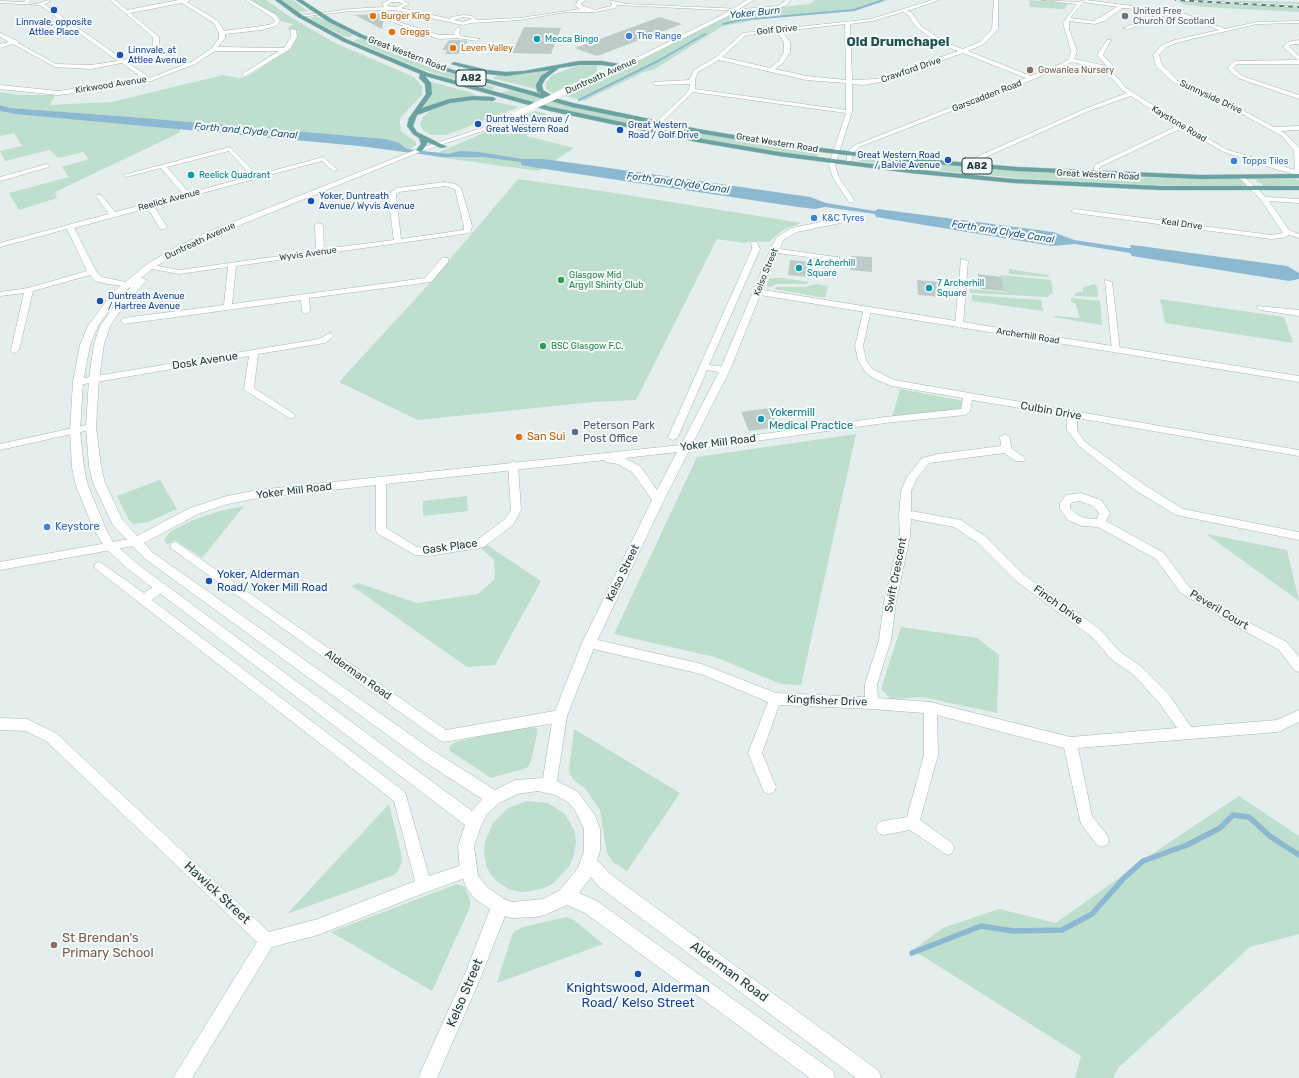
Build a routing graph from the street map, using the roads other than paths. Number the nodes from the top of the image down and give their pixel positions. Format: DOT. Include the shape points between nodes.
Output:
graph roads {
  1 [pos="47,0"];
  2 [pos="112,0"];
  3 [pos="184,0"];
  4 [pos="247,0"];
  5 [pos="278,0"];
  6 [pos="299,0"];
  7 [pos="584,0"];
  8 [pos="610,0"];
  9 [pos="788,0"];
  10 [pos="938,0"];
  11 [pos="996,0"];
  12 [pos="1043,0"];
  13 [pos="27,1"];
  14 [pos="749,1"];
  15 [pos="1082,1"];
  16 [pos="0,2"];
  17 [pos="41,4"];
  18 [pos="614,5"];
  19 [pos="385,6"];
  20 [pos="578,6"];
  21 [pos="1121,6"];
  22 [pos="406,8"];
  23 [pos="1138,8"];
  24 [pos="710,9"];
  25 [pos="758,9"];
  26 [pos="586,10"];
  27 [pos="736,10"];
  28 [pos="566,11"];
  29 [pos="904,11"];
  30 [pos="127,12"];
  31 [pos="318,13"];
  32 [pos="300,16"];
  33 [pos="724,16"];
  34 [pos="1067,19"];
  35 [pos="392,20"];
  36 [pos="473,20"];
  37 [pos="455,22"];
  38 [pos="1299,22"];
  39 [pos="847,23"];
  40 [pos="1126,28"];
  41 [pos="293,30"];
  42 [pos="778,30"];
  43 [pos="1224,30"];
  44 [pos="222,33"];
  45 [pos="0,34"];
  46 [pos="457,36"];
  47 [pos="477,39"];
  48 [pos="1109,41"];
  49 [pos="16,42"];
  50 [pos="1299,42"];
  51 [pos="0,46"];
  52 [pos="391,49"];
  53 [pos="214,50"];
  54 [pos="285,50"];
  55 [pos="964,51"];
  56 [pos="718,58"];
  57 [pos="1299,59"];
  58 [pos="1071,60"];
  59 [pos="121,62"];
  60 [pos="1299,62"];
  61 [pos="564,65"];
  62 [pos="623,66"];
  63 [pos="1106,68"];
  64 [pos="770,71"];
  65 [pos="423,72"];
  66 [pos="244,75"];
  67 [pos="1032,78"];
  68 [pos="149,80"];
  69 [pos="692,82"];
  70 [pos="849,82"];
  71 [pos="655,83"];
  72 [pos="0,87"];
  73 [pos="692,90"];
  74 [pos="1131,94"];
  75 [pos="1299,97"];
  76 [pos="553,100"];
  77 [pos="520,101"];
  78 [pos="850,112"];
  79 [pos="415,114"];
  80 [pos="657,124"];
  81 [pos="1182,126"];
  82 [pos="1299,128"];
  83 [pos="1274,129"];
  84 [pos="422,138"];
  85 [pos="439,147"];
  86 [pos="424,149"];
  87 [pos="837,152"];
  88 [pos="851,154"];
  89 [pos="833,161"];
  90 [pos="848,163"];
  91 [pos="47,166"];
  92 [pos="163,166"];
  93 [pos="973,166"];
  94 [pos="335,170"];
  95 [pos="1094,173"];
  96 [pos="1299,173"];
  97 [pos="126,175"];
  98 [pos="1241,176"];
  99 [pos="1299,176"];
  100 [pos="255,177"];
  101 [pos="0,178"];
  102 [pos="1299,188"];
  103 [pos="1255,189"];
  104 [pos="187,195"];
  105 [pos="99,196"];
  106 [pos="1264,199"];
  107 [pos="851,201"];
  108 [pos="1299,201"];
  109 [pos="150,205"];
  110 [pos="1075,210"];
  111 [pos="113,215"];
  112 [pos="846,216"];
  113 [pos="319,225"];
  114 [pos="70,227"];
  115 [pos="163,227"];
  116 [pos="1288,233"];
  117 [pos="1299,236"];
  118 [pos="398,242"];
  119 [pos="754,244"];
  120 [pos="0,245"];
  121 [pos="774,250"];
  122 [pos="320,253"];
  123 [pos="836,259"];
  124 [pos="445,260"];
  125 [pos="964,262"];
  126 [pos="232,266"];
  127 [pos="154,267"];
  128 [pos="92,272"];
  129 [pos="1108,282"];
  130 [pos="125,285"];
  131 [pos="137,286"];
  132 [pos="29,290"];
  133 [pos="757,292"];
  134 [pos="0,294"];
  135 [pos="306,296"];
  136 [pos="228,307"];
  137 [pos="1262,308"];
  138 [pos="867,310"];
  139 [pos="306,311"];
  140 [pos="1299,313"];
  141 [pos="124,321"];
  142 [pos="959,325"];
  143 [pos="330,336"];
  144 [pos="16,350"];
  145 [pos="1116,350"];
  146 [pos="254,353"];
  147 [pos="703,367"];
  148 [pos="725,370"];
  149 [pos="94,379"];
  150 [pos="1299,380"];
  151 [pos="78,382"];
  152 [pos="968,396"];
  153 [pos="1072,414"];
  154 [pos="291,416"];
  155 [pos="91,427"];
  156 [pos="75,430"];
  157 [pos="673,437"];
  158 [pos="1005,437"];
  159 [pos="0,447"];
  160 [pos="684,448"];
  161 [pos="1006,449"];
  162 [pos="1299,453"];
  163 [pos="598,458"];
  164 [pos="1020,460"];
  165 [pos="513,465"];
  166 [pos="381,481"];
  167 [pos="658,500"];
  168 [pos="904,514"];
  169 [pos="1100,523"];
  170 [pos="1299,536"];
  171 [pos="135,542"];
  172 [pos="109,545"];
  173 [pos="176,546"];
  174 [pos="0,566"];
  175 [pos="100,566"];
  176 [pos="161,587"];
  177 [pos="145,599"];
  178 [pos="589,643"];
  179 [pos="1299,667"];
  180 [pos="775,699"];
  181 [pos="872,703"];
  182 [pos="930,708"];
  183 [pos="560,716"];
  184 [pos="1299,716"];
  185 [pos="0,724"];
  186 [pos="1188,733"];
  187 [pos="1070,743"];
  188 [pos="549,785"];
  189 [pos="769,787"];
  190 [pos="494,798"];
  191 [pos="474,822"];
  192 [pos="912,823"];
  193 [pos="883,828"];
  194 [pos="1102,840"];
  195 [pos="947,848"];
  196 [pos="589,863"];
  197 [pos="468,870"];
  198 [pos="424,885"];
  199 [pos="566,896"];
  200 [pos="500,906"];
  201 [pos="267,941"];
  202 [pos="182,1078"];
  203 [pos="427,1078"];
  204 [pos="826,1078"];
  205 [pos="872,1078"];
  1 -- 17 [label="street"];
  2 -- 30 [label="street"];
  3 -- 30 [label="street"];
  3 -- 44 [label="street" via="216,22"];
  4 -- 44 [label="street" via="278,21 274,25 262,28"];
  5 -- 32 [label="main road, Great Western Road / A82"];
  6 -- 31 [label="main road, Great Western Road / A82"];
  7 -- 20 [label="street" via="579,2"];
  8 -- 18 [label="street"];
  9 -- 25 [label="street" via="779,7"];
  10 -- 29 [label="street, Golf Drive"];
  11 -- 55 [label="street, Crawford Drive" via="996,24 993,34 982,43"];
  12 -- 15 [label="street"];
  13 -- 16 [label="street"];
  13 -- 17 [label="street" via="28,5"];
  14 -- 25 [label="street, Duntreath Avenue"];
  14 -- 27 [label="street, Duntreath Avenue"];
  15 -- 21 [label="street"];
  15 -- 34 [label="street"];
  17 -- 59 [label="street"];
  18 -- 24 [label="street"];
  18 -- 26 [label="street" via="599,10"];
  19 -- 22 [label="street"];
  19 -- 22 [label="street" via="400,1 406,3"];
  19 -- 31 [label="street"];
  20 -- 26 [label="street"];
  20 -- 28 [label="street"];
  21 -- 23 [label="street"];
  21 -- 34 [label="street" via="1099,22"];
  22 -- 37 [label="street"];
  24 -- 27 [label="street"];
  24 -- 33 [label="street" via="722,12"];
  25 -- 27 [label="street"];
  26 -- 28 [label="street"];
  27 -- 33 [label="street, Duntreath Avenue"];
  28 -- 36 [label="street" via="526,18"];
  29 -- 39 [label="street, Golf Drive"];
  29 -- 55 [label="street" via="931,36"];
  30 -- 59 [label="street" via="156,37 156,43 149,51"];
  31 -- 32 [label="street"];
  31 -- 52 [label="main road, Great Western Road / A82"];
  32 -- 65 [label="main road, Great Western Road / A82" via="344,40"];
  33 -- 62 [label="street, Duntreath Avenue"];
  34 -- 58 [label="street" via="1066,29 1074,51"];
  35 -- 46 [label="street" via="439,37"];
  36 -- 37 [label="street" via="466,24"];
  36 -- 37 [label="street" via="467,16"];
  37 -- 46 [label="street"];
  38 -- 43 [label="street, Sunnyside Drive" via="1265,22"];
  39 -- 42 [label="street, Golf Drive"];
  39 -- 70 [label="street"];
  40 -- 43 [label="street" via="1169,12"];
  41 -- 54 [label="street" via="293,41"];
  42 -- 56 [label="street, Golf Drive" via="745,34"];
  42 -- 64 [label="street" via="787,42 787,52 781,62"];
  43 -- 83 [label="street, Sunnyside Drive" via="1170,43 1156,56 1159,66 1185,86 1229,105"];
  44 -- 53 [label="street" via="222,38"];
  45 -- 49 [label="street"];
  46 -- 47 [label="street"];
  48 -- 63 [label="street, Kaystone Road" via="1100,53 1110,66"];
  49 -- 51 [label="street"];
  49 -- 59 [label="street" via="55,65 91,66"];
  50 -- 57 [label="street" via="1290,43 1286,47"];
  52 -- 61 [label="main road" via="492,73 524,73"];
  52 -- 76 [label="main road, Great Western Road / A82" via="477,79"];
  53 -- 54 [label="street"];
  53 -- 68 [label="street, Kirkwood Avenue" via="193,63"];
  54 -- 66 [label="street"];
  55 -- 67 [label="street"];
  55 -- 70 [label="street, Crawford Drive" via="885,79"];
  56 -- 64 [label="street, Crawford Drive"];
  56 -- 69 [label="street, Golf Drive" via="700,68 693,76"];
  58 -- 63 [label="street"];
  58 -- 67 [label="street, Garscadden Road" via="1060,68"];
  59 -- 68 [label="street"];
  60 -- 75 [label="street" via="1245,62 1235,63 1230,68 1240,77"];
  61 -- 62 [label="main road" via="595,62"];
  61 -- 76 [label="main road" via="546,74 540,82 540,91"];
  62 -- 85 [label="street, Duntreath Avenue, bridge"];
  63 -- 74 [label="street, Kaystone Road"];
  64 -- 70 [label="street, Crawford Drive"];
  65 -- 77 [label="main road, Great Western Road / A82"];
  65 -- 79 [label="main road" via="422,78 428,83 430,94"];
  67 -- 88 [label="street, Garscadden Road" via="857,146 851,150"];
  68 -- 72 [label="street, Kirkwood Avenue" via="58,92"];
  69 -- 71 [label="street"];
  69 -- 73 [label="street"];
  70 -- 78 [label="street"];
  73 -- 78 [label="street"];
  73 -- 80 [label="street"];
  74 -- 81 [label="street, Kaystone Road"];
  74 -- 93 [label="street" via="1111,100 976,159"];
  76 -- 80 [label="main road, Great Western Road / A82"];
  77 -- 79 [label="main road" via="458,99 441,102"];
  77 -- 89 [label="main road, Great Western Road / A82" via="682,138"];
  78 -- 87 [label="street"];
  79 -- 84 [label="main road" via="410,126 415,134"];
  80 -- 87 [label="main road, Great Western Road / A82"];
  81 -- 95 [label="street" via="1097,166"];
  81 -- 96 [label="street, Kaystone Road" via="1235,154"];
  82 -- 83 [label="street"];
  83 -- 96 [label="street, Sunnyside Drive" via="1297,150"];
  84 -- 85 [label="main road"];
  84 -- 86 [label="main road"];
  85 -- 86 [label="street, Duntreath Avenue"];
  85 -- 127 [label="street, Duntreath Avenue" via="411,162 323,193 219,236"];
  86 -- 127 [label="street, Duntreath Avenue" via="213,233 179,249"];
  87 -- 88 [label="main road, Great Western Road / A82"];
  87 -- 89 [label="street"];
  88 -- 90 [label="street"];
  88 -- 93 [label="main road, Great Western Road / A82"];
  89 -- 90 [label="main road, Great Western Road / A82"];
  89 -- 107 [label="street" via="836,178"];
  90 -- 103 [label="main road, Great Western Road / A82" via="1014,181"];
  91 -- 101 [label="street"];
  92 -- 97 [label="street"];
  92 -- 100 [label="street" via="230,149"];
  92 -- 104 [label="street"];
  93 -- 95 [label="main road, Great Western Road / A82"];
  94 -- 100 [label="street, Reelick Avenue" via="323,159"];
  95 -- 98 [label="main road, Great Western Road / A82"];
  98 -- 99 [label="main road, Great Western Road / A82"];
  98 -- 103 [label="street"];
  100 -- 104 [label="street, Reelick Avenue"];
  102 -- 103 [label="main road, Great Western Road / A82"];
  103 -- 106 [label="street"];
  104 -- 109 [label="street, Reelick Avenue"];
  105 -- 111 [label="street"];
  106 -- 108 [label="street"];
  106 -- 116 [label="street"];
  109 -- 111 [label="street, Reelick Avenue"];
  109 -- 115 [label="street"];
  110 -- 116 [label="street, Keal Drive" via="1271,237"];
  111 -- 114 [label="street, Reelick Avenue"];
  112 -- 121 [label="street, Kelso Street" via="837,221 795,230 780,239"];
  113 -- 122 [label="street"];
  114 -- 120 [label="street, Reelick Avenue"];
  114 -- 128 [label="street"];
  116 -- 117 [label="street"];
  118 -- 118 [label="street, Wyvis Avenue" via="458,234 467,230 458,188 453,185 397,190 391,196"];
  118 -- 122 [label="street, Wyvis Avenue"];
  119 -- 147 [label="street, Kelso Street" via="756,249"];
  121 -- 123 [label="street"];
  121 -- 133 [label="street, Kelso Street"];
  122 -- 126 [label="street, Wyvis Avenue"];
  124 -- 135 [label="street" via="428,280"];
  125 -- 142 [label="street"];
  126 -- 127 [label="street, Wyvis Avenue" via="179,272"];
  126 -- 136 [label="street"];
  127 -- 130 [label="street, Duntreath Avenue"];
  127 -- 131 [label="street, Duntreath Avenue"];
  128 -- 130 [label="street" via="98,279"];
  128 -- 132 [label="street"];
  129 -- 145 [label="street"];
  130 -- 131 [label="street"];
  130 -- 151 [label="street, Duntreath Avenue" via="93,326 85,345"];
  131 -- 149 [label="street, Duntreath Avenue" via="114,311 105,326 99,344"];
  132 -- 134 [label="street"];
  132 -- 144 [label="street"];
  133 -- 138 [label="street, Archerhill Road"];
  133 -- 148 [label="street, Kelso Street"];
  135 -- 136 [label="street"];
  135 -- 139 [label="street"];
  136 -- 141 [label="street"];
  137 -- 140 [label="street"];
  138 -- 142 [label="street, Archerhill Road"];
  138 -- 152 [label="street, Culbin Drive" via="859,346 862,360 869,371 892,383"];
  142 -- 145 [label="street, Archerhill Road"];
  143 -- 146 [label="street, Dosk Avenue" via="322,341"];
  145 -- 150 [label="street, Archerhill Road"];
  146 -- 149 [label="street, Dosk Avenue"];
  146 -- 154 [label="street" via="249,389"];
  147 -- 148 [label="street"];
  147 -- 157 [label="street, Kelso Street"];
  148 -- 160 [label="street, Kelso Street"];
  149 -- 151 [label="street, Dosk Avenue"];
  149 -- 155 [label="street, Duntreath Avenue"];
  151 -- 156 [label="street, Duntreath Avenue"];
  152 -- 153 [label="street, Culbin Drive"];
  152 -- 160 [label="street, Yoker Mill Road" via="965,412 885,420"];
  153 -- 162 [label="street, Culbin Drive"];
  153 -- 170 [label="street" via="1072,430 1082,444 1139,486 1180,512"];
  155 -- 156 [label="street"];
  155 -- 171 [label="street, Duntreath Avenue" via="99,482 117,522"];
  156 -- 159 [label="street"];
  156 -- 172 [label="street, Duntreath Avenue" via="82,486"];
  158 -- 161 [label="street"];
  160 -- 163 [label="street, Yoker Mill Road"];
  160 -- 167 [label="street, Kelso Street"];
  161 -- 164 [label="street"];
  161 -- 168 [label="street, Swift Crescent" via="926,460 912,477 906,491"];
  163 -- 165 [label="street, Yoker Mill Road"];
  163 -- 167 [label="street, Yoker Mill Road" via="620,460 637,470"];
  165 -- 166 [label="street, Yoker Mill Road"];
  165 -- 166 [label="street, Gask Place" via="516,510 509,522 480,544 429,552 416,551 381,530"];
  166 -- 171 [label="street, Yoker Mill Road" via="258,494 227,500 194,511"];
  167 -- 178 [label="street, Kelso Street"];
  168 -- 181 [label="street, Swift Crescent" via="905,536 890,602 885,640 871,684"];
  168 -- 186 [label="street, Finch Drive" via="957,523 982,540 1020,578 1096,633 1116,655 1138,672 1165,700"];
  169 -- 179 [label="street, Peveril Court" via="1160,556 1185,590 1283,646"];
  171 -- 172 [label="street, Yoker Mill Road"];
  171 -- 190 [label="street" via="148,555 427,755"];
  172 -- 174 [label="street, Yoker Mill Road"];
  172 -- 176 [label="street"];
  173 -- 183 [label="street, Alderman Road" via="444,736"];
  175 -- 177 [label="street"];
  176 -- 177 [label="street"];
  176 -- 191 [label="street"];
  177 -- 198 [label="street" via="400,797"];
  178 -- 180 [label="street, Kingfisher Drive" via="702,669"];
  178 -- 183 [label="street, Kelso Street"];
  180 -- 181 [label="street, Kingfisher Drive"];
  180 -- 189 [label="street" via="755,753"];
  181 -- 182 [label="street, Kingfisher Drive"];
  182 -- 187 [label="street, Kingfisher Drive"];
  182 -- 192 [label="street" via="931,755"];
  183 -- 188 [label="street, Kelso Street"];
  184 -- 186 [label="street" via="1278,726"];
  185 -- 201 [label="street, Hawick Street" via="27,725 52,737"];
  186 -- 187 [label="street"];
  187 -- 194 [label="street" via="1086,819"];
  188 -- 190 [label="street" via="515,787"];
  188 -- 196 [label="street" via="573,798 585,812 592,829 593,840"];
  190 -- 191 [label="street" via="482,809"];
  191 -- 197 [label="street" via="466,846"];
  192 -- 193 [label="street"];
  192 -- 195 [label="street"];
  196 -- 199 [label="street" via="580,880"];
  196 -- 205 [label="street, Alderman Road" via="604,880"];
  197 -- 198 [label="street"];
  197 -- 200 [label="street" via="481,893"];
  198 -- 201 [label="street" via="318,926"];
  199 -- 200 [label="street" via="535,910 512,910"];
  199 -- 204 [label="street" via="591,907"];
  200 -- 203 [label="street, Kelso Street" via="471,980"];
  201 -- 202 [label="street"];
}
